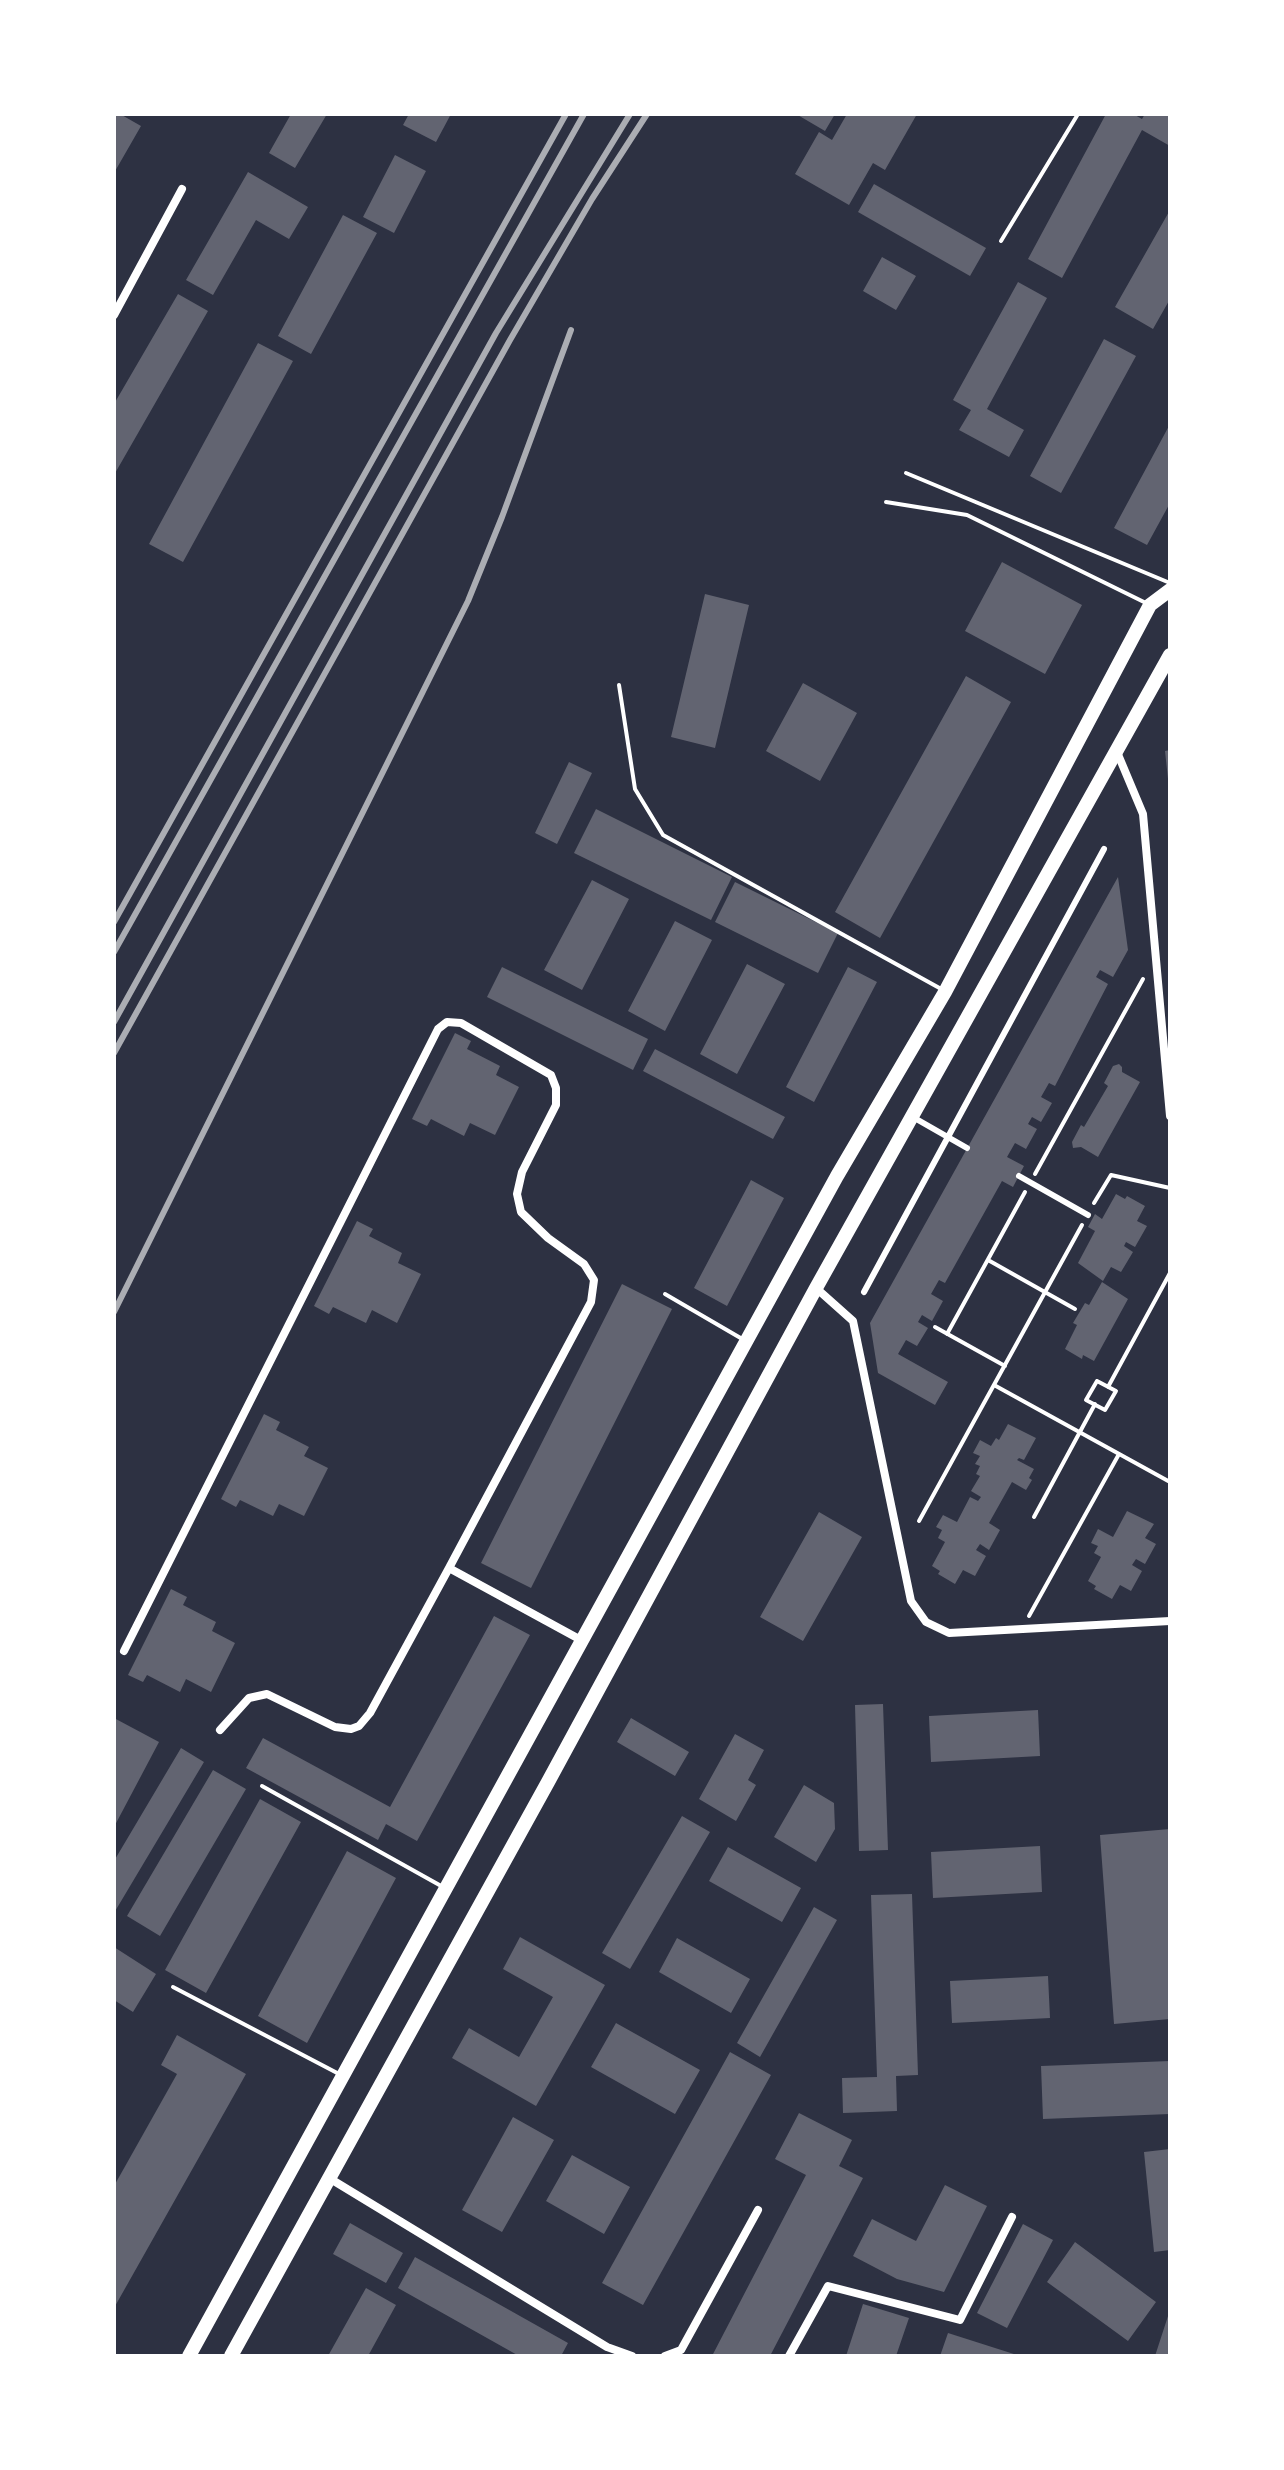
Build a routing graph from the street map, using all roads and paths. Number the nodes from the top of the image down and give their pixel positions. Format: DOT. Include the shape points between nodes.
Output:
graph roads {
  1 [pos="1078,114"];
  2 [pos="182,189"];
  3 [pos="1001,241"];
  4 [pos="114,315"];
  5 [pos="906,473"];
  6 [pos="886,502"];
  7 [pos="1170,583"];
  8 [pos="1170,590"];
  9 [pos="1150,605"];
  10 [pos="1170,655"];
  11 [pos="619,685"];
  12 [pos="1116,751"];
  13 [pos="1104,849"];
  14 [pos="1156,956"];
  15 [pos="945,992"];
  16 [pos="911,1116"];
  17 [pos="1170,1116"];
  18 [pos="948,1137"];
  19 [pos="967,1148"];
  20 [pos="1019,1176"];
  21 [pos="1030,1183"];
  22 [pos="1170,1188"];
  23 [pos="1088,1215"];
  24 [pos="988,1260"];
  25 [pos="1170,1273"];
  26 [pos="816,1288"];
  27 [pos="864,1292"];
  28 [pos="1045,1292"];
  29 [pos="665,1294"];
  30 [pos="1075,1309"];
  31 [pos="935,1327"];
  32 [pos="947,1334"];
  33 [pos="746,1341"];
  34 [pos="1005,1366"];
  35 [pos="994,1385"];
  36 [pos="1108,1387"];
  37 [pos="1095,1404"];
  38 [pos="1080,1432"];
  39 [pos="1119,1454"];
  40 [pos="1170,1482"];
  41 [pos="1034,1517"];
  42 [pos="919,1521"];
  43 [pos="449,1568"];
  44 [pos="1170,1621"];
  45 [pos="1022,1629"];
  46 [pos="581,1640"];
  47 [pos="124,1651"];
  48 [pos="220,1730"];
  49 [pos="262,1786"];
  50 [pos="445,1888"];
  51 [pos="173,1987"];
  52 [pos="343,2076"];
  53 [pos="329,2178"];
  54 [pos="758,2210"];
  55 [pos="1012,2217"];
  56 [pos="681,2350"];
  57 [pos="189,2356"];
  58 [pos="231,2356"];
  59 [pos="632,2356"];
  60 [pos="665,2356"];
  61 [pos="693,2356"];
  62 [pos="789,2356"];
  1 -- 3 [label="lane"];
  2 -- 4 [label="street"];
  5 -- 7 [label="lane"];
  6 -- 9 [label="lane" via="967,515"];
  8 -- 9 [label="highway"];
  9 -- 15 [label="highway"];
  10 -- 12 [label="highway"];
  11 -- 15 [label="lane" via="635,789 663,835"];
  12 -- 14 [label="street" via="1143,814"];
  12 -- 16 [label="highway"];
  13 -- 18 [label="street"];
  14 -- 17 [label="street"];
  14 -- 21 [label="path"];
  15 -- 33 [label="highway"];
  16 -- 18 [label="street"];
  16 -- 26 [label="highway"];
  18 -- 19 [label="street"];
  18 -- 27 [label="street"];
  20 -- 21 [label="street"];
  21 -- 23 [label="street"];
  21 -- 24 [label="path"];
  22 -- 23 [label="path" via="1111,1175"];
  23 -- 28 [label="path"];
  24 -- 28 [label="path"];
  24 -- 32 [label="path"];
  25 -- 36 [label="path"];
  26 -- 45 [label="street" via="853,1321 917,1612 949,1633"];
  26 -- 53 [label="highway"];
  28 -- 30 [label="path"];
  28 -- 34 [label="path"];
  29 -- 33 [label="lane"];
  31 -- 32 [label="path"];
  32 -- 34 [label="path"];
  33 -- 46 [label="highway"];
  34 -- 35 [label="path"];
  35 -- 38 [label="path"];
  35 -- 42 [label="path"];
  36 -- 37 [label="path" via="1116,1391 1105,1410"];
  36 -- 37 [label="path" via="1097,1381 1086,1400"];
  37 -- 38 [label="path"];
  38 -- 39 [label="path"];
  38 -- 41 [label="path"];
  39 -- 40 [label="path"];
  39 -- 45 [label="path"];
  43 -- 46 [label="street"];
  43 -- 47 [label="street" via="591,1302 594,1280 584,1264 521,1212 517,1194 522,1172 556,1105 551,1075 461,1023 447,1022 438,1029"];
  43 -- 48 [label="street" via="359,1726 335,1727 267,1694 249,1698"];
  44 -- 45 [label="street"];
  46 -- 50 [label="highway"];
  49 -- 50 [label="lane"];
  50 -- 52 [label="highway"];
  51 -- 52 [label="lane"];
  52 -- 57 [label="highway"];
  53 -- 58 [label="highway"];
  53 -- 59 [label="street" via="607,2347"];
  54 -- 56 [label="street"];
  55 -- 62 [label="street" via="960,2320 828,2286"];
  56 -- 60 [label="street"];
  56 -- 61 [label="street"];
}
